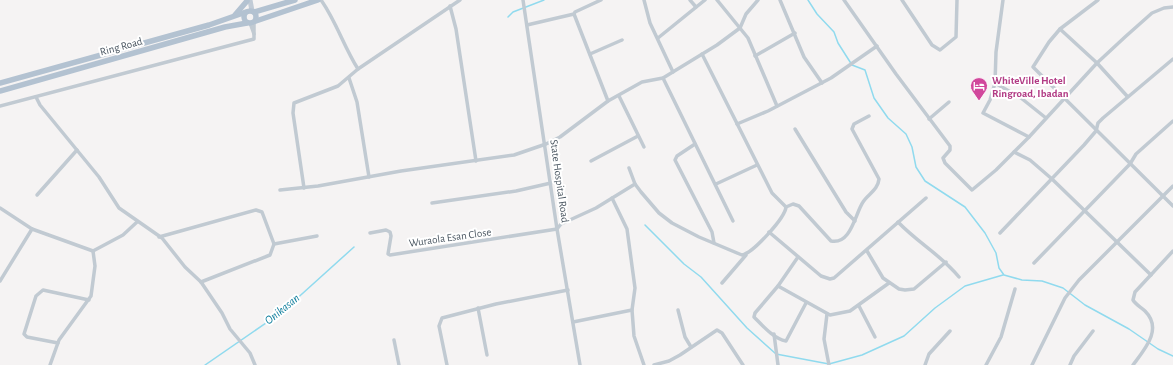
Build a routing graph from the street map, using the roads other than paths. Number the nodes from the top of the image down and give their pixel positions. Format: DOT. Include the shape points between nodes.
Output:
graph roads {
  1 [pos="248,0"];
  2 [pos="295,0"];
  3 [pos="318,0"];
  4 [pos="321,0"];
  5 [pos="460,0"];
  6 [pos="524,0"];
  7 [pos="601,0"];
  8 [pos="644,0"];
  9 [pos="690,0"];
  10 [pos="705,0"];
  11 [pos="717,0"];
  12 [pos="758,0"];
  13 [pos="780,0"];
  14 [pos="844,0"];
  15 [pos="902,0"];
  16 [pos="957,0"];
  17 [pos="1003,0"];
  18 [pos="1098,0"];
  19 [pos="450,6"];
  20 [pos="696,7"];
  21 [pos="1173,7"];
  22 [pos="250,11"];
  23 [pos="574,14"];
  24 [pos="233,17"];
  25 [pos="252,22"];
  26 [pos="527,25"];
  27 [pos="740,28"];
  28 [pos="1060,29"];
  29 [pos="795,33"];
  30 [pos="658,38"];
  31 [pos="622,40"];
  32 [pos="877,46"];
  33 [pos="590,54"];
  34 [pos="702,54"];
  35 [pos="755,56"];
  36 [pos="1173,59"];
  37 [pos="1097,63"];
  38 [pos="358,69"];
  39 [pos="672,72"];
  40 [pos="349,78"];
  41 [pos="663,78"];
  42 [pos="0,83"];
  43 [pos="822,83"];
  44 [pos="995,83"];
  45 [pos="0,91"];
  46 [pos="619,96"];
  47 [pos="1127,96"];
  48 [pos="36,97"];
  49 [pos="1065,99"];
  50 [pos="608,101"];
  51 [pos="949,102"];
  52 [pos="0,106"];
  53 [pos="778,106"];
  54 [pos="868,116"];
  55 [pos="929,118"];
  56 [pos="1046,118"];
  57 [pos="1173,121"];
  58 [pos="737,124"];
  59 [pos="1169,125"];
  60 [pos="795,129"];
  61 [pos="1173,129"];
  62 [pos="1096,131"];
  63 [pos="638,136"];
  64 [pos="1029,137"];
  65 [pos="546,144"];
  66 [pos="695,144"];
  67 [pos="644,147"];
  68 [pos="77,150"];
  69 [pos="1014,152"];
  70 [pos="476,161"];
  71 [pos="591,161"];
  72 [pos="1130,164"];
  73 [pos="757,165"];
  74 [pos="629,168"];
  75 [pos="369,176"];
  76 [pos="1052,179"];
  77 [pos="551,183"];
  78 [pos="635,184"];
  79 [pos="716,184"];
  80 [pos="1173,186"];
  81 [pos="304,188"];
  82 [pos="280,190"];
  83 [pos="37,196"];
  84 [pos="1163,197"];
  85 [pos="612,198"];
  86 [pos="926,198"];
  87 [pos="432,203"];
  88 [pos="1173,206"];
  89 [pos="786,207"];
  90 [pos="0,208"];
  91 [pos="1084,211"];
  92 [pos="733,221"];
  93 [pos="855,221"];
  94 [pos="137,222"];
  95 [pos="898,222"];
  96 [pos="32,229"];
  97 [pos="557,230"];
  98 [pos="769,232"];
  99 [pos="370,233"];
  100 [pos="1000,233"];
  101 [pos="159,236"];
  102 [pos="317,236"];
  103 [pos="714,243"];
  104 [pos="1117,243"];
  105 [pos="274,244"];
  106 [pos="93,251"];
  107 [pos="867,251"];
  108 [pos="1173,251"];
  109 [pos="747,254"];
  110 [pos="798,257"];
  111 [pos="946,262"];
  112 [pos="1034,263"];
  113 [pos="1151,275"];
  114 [pos="958,277"];
  115 [pos="0,280"];
  116 [pos="201,282"];
  117 [pos="722,283"];
  118 [pos="889,283"];
  119 [pos="778,286"];
  120 [pos="1016,289"];
  121 [pos="568,290"];
  122 [pos="89,300"];
  123 [pos="806,303"];
  124 [pos="859,306"];
  125 [pos="478,308"];
  126 [pos="632,310"];
  127 [pos="678,310"];
  128 [pos="827,314"];
  129 [pos="573,322"];
  130 [pos="950,331"];
  131 [pos="1093,331"];
  132 [pos="774,334"];
  133 [pos="875,337"];
  134 [pos="394,340"];
  135 [pos="58,343"];
  136 [pos="691,347"];
  137 [pos="487,355"];
  138 [pos="50,365"];
  139 [pos="255,365"];
  140 [pos="398,365"];
  141 [pos="447,365"];
  142 [pos="580,365"];
  143 [pos="644,365"];
  144 [pos="654,365"];
  145 [pos="743,365"];
  146 [pos="778,365"];
  147 [pos="829,365"];
  148 [pos="925,365"];
  149 [pos="986,365"];
  150 [pos="1032,365"];
  151 [pos="1070,365"];
  152 [pos="1133,365"];
  1 -- 22 [label="street"];
  1 -- 24 [label="main road"];
  2 -- 22 [label="main road, Ring Road"];
  3 -- 25 [label="main road, Ring Road"];
  4 -- 38 [label="street"];
  5 -- 19 [label="street"];
  6 -- 26 [label="street, State Hospital Road"];
  7 -- 23 [label="street"];
  8 -- 30 [label="street" via="650,23"];
  9 -- 20 [label="street"];
  10 -- 20 [label="street"];
  11 -- 27 [label="street"];
  12 -- 27 [label="street" via="746,14"];
  13 -- 29 [label="street"];
  14 -- 32 [label="street"];
  15 -- 16 [label="street" via="932,45 940,50 956,37"];
  17 -- 44 [label="street"];
  18 -- 28 [label="street"];
  19 -- 38 [label="street"];
  19 -- 70 [label="street"];
  20 -- 30 [label="street"];
  21 -- 37 [label="street" via="1152,13"];
  22 -- 24 [label="main road, Ring Road"];
  22 -- 25 [label="main road" via="257,16"];
  22 -- 25 [label="main road" via="244,18"];
  23 -- 26 [label="street"];
  23 -- 33 [label="street"];
  24 -- 42 [label="main road, Ring Road"];
  25 -- 45 [label="main road, Ring Road" via="225,27"];
  25 -- 48 [label="street" via="254,39"];
  26 -- 65 [label="street, State Hospital Road"];
  27 -- 34 [label="street"];
  27 -- 35 [label="street" via="748,38"];
  28 -- 37 [label="street"];
  28 -- 49 [label="street" via="1033,67"];
  29 -- 35 [label="street"];
  29 -- 43 [label="street" via="804,57"];
  30 -- 39 [label="street"];
  31 -- 33 [label="street"];
  32 -- 43 [label="street"];
  32 -- 55 [label="street"];
  33 -- 50 [label="street"];
  34 -- 39 [label="street"];
  34 -- 58 [label="street"];
  35 -- 53 [label="street"];
  36 -- 47 [label="street"];
  37 -- 47 [label="street"];
  37 -- 49 [label="street"];
  38 -- 40 [label="street"];
  39 -- 41 [label="street"];
  40 -- 75 [label="street" via="357,102"];
  40 -- 81 [label="street" via="338,86 294,103 293,113"];
  41 -- 46 [label="street" via="642,82"];
  41 -- 66 [label="street"];
  43 -- 53 [label="street"];
  44 -- 56 [label="street" via="1021,98"];
  44 -- 64 [label="street" via="983,112"];
  46 -- 50 [label="street"];
  46 -- 63 [label="street"];
  47 -- 62 [label="street" via="1098,123"];
  48 -- 52 [label="street"];
  48 -- 68 [label="street"];
  49 -- 56 [label="street"];
  49 -- 62 [label="street"];
  50 -- 65 [label="street" via="560,137"];
  51 -- 55 [label="street"];
  53 -- 58 [label="street"];
  54 -- 93 [label="street" via="854,124 852,129 879,184 862,203"];
  55 -- 69 [label="street" via="951,148 943,158 945,163 972,190"];
  56 -- 64 [label="street"];
  57 -- 59 [label="street"];
  58 -- 73 [label="street"];
  59 -- 61 [label="street"];
  59 -- 72 [label="street" via="1136,154"];
  60 -- 93 [label="street" via="846,212"];
  62 -- 72 [label="street"];
  62 -- 76 [label="street"];
  63 -- 67 [label="street"];
  63 -- 71 [label="street"];
  64 -- 69 [label="street"];
  65 -- 70 [label="street" via="514,155"];
  65 -- 77 [label="street, State Hospital Road"];
  66 -- 79 [label="street"];
  66 -- 103 [label="street" via="675,160 712,232"];
  68 -- 83 [label="street"];
  68 -- 94 [label="street" via="119,208"];
  69 -- 76 [label="street" via="1030,160"];
  70 -- 75 [label="street"];
  72 -- 84 [label="street"];
  72 -- 91 [label="street"];
  73 -- 79 [label="street"];
  73 -- 89 [label="street" via="772,193"];
  74 -- 78 [label="street"];
  75 -- 81 [label="street"];
  76 -- 91 [label="street"];
  76 -- 100 [label="street"];
  77 -- 87 [label="street" via="516,191"];
  77 -- 97 [label="street, State Hospital Road"];
  78 -- 85 [label="street"];
  78 -- 103 [label="street" via="659,213 672,223"];
  79 -- 92 [label="street"];
  80 -- 84 [label="street"];
  81 -- 82 [label="street"];
  84 -- 88 [label="street"];
  84 -- 104 [label="street"];
  85 -- 97 [label="street" via="561,224"];
  85 -- 126 [label="street" via="627,229 635,288"];
  86 -- 95 [label="street"];
  89 -- 93 [label="street" via="793,204 799,206 825,236 835,242 848,234"];
  89 -- 98 [label="street" via="784,214"];
  90 -- 96 [label="street"];
  91 -- 104 [label="street"];
  91 -- 112 [label="street"];
  94 -- 101 [label="street"];
  94 -- 106 [label="street" via="123,235"];
  95 -- 107 [label="street"];
  95 -- 111 [label="street" via="914,238"];
  96 -- 106 [label="street"];
  96 -- 115 [label="street"];
  97 -- 99 [label="street, Wuraola Esan Close" via="390,255 390,232 386,230"];
  97 -- 121 [label="street, State Hospital Road"];
  98 -- 109 [label="street"];
  98 -- 110 [label="street"];
  101 -- 105 [label="street" via="256,210 262,212"];
  101 -- 116 [label="street"];
  102 -- 105 [label="street"];
  103 -- 109 [label="street" via="736,253"];
  104 -- 113 [label="street"];
  104 -- 150 [label="street" via="1065,298"];
  105 -- 116 [label="street" via="273,250 266,258"];
  106 -- 122 [label="street" via="94,274"];
  107 -- 110 [label="street" via="830,279 821,276"];
  107 -- 118 [label="street" via="883,278"];
  108 -- 113 [label="street"];
  109 -- 117 [label="street"];
  110 -- 119 [label="street"];
  111 -- 114 [label="street"];
  111 -- 118 [label="street" via="914,289 905,290"];
  113 -- 152 [label="street" via="1135,292 1133,299 1145,311 1154,329"];
  116 -- 139 [label="street" via="230,329 250,353"];
  118 -- 124 [label="street"];
  119 -- 123 [label="street"];
  119 -- 132 [label="street" via="754,315 762,326"];
  120 -- 149 [label="street" via="1001,337"];
  121 -- 125 [label="street"];
  121 -- 129 [label="street, State Hospital Road"];
  122 -- 135 [label="street"];
  122 -- 135 [label="street" via="43,290 36,296 24,334 27,337"];
  123 -- 128 [label="street"];
  123 -- 132 [label="street" via="788,339 784,341"];
  124 -- 128 [label="street" via="850,311"];
  124 -- 133 [label="street"];
  125 -- 137 [label="street"];
  125 -- 141 [label="street" via="446,315 440,320 438,326"];
  126 -- 129 [label="street"];
  126 -- 143 [label="street" via="634,336"];
  127 -- 136 [label="street" via="685,337"];
  128 -- 147 [label="street" via="824,339"];
  129 -- 142 [label="street, State Hospital Road"];
  130 -- 148 [label="street" via="929,354"];
  131 -- 151 [label="street"];
  132 -- 146 [label="street"];
  134 -- 140 [label="street"];
  135 -- 138 [label="street"];
  136 -- 144 [label="street" via="669,361"];
  136 -- 145 [label="street" via="711,332 720,330"];
}
